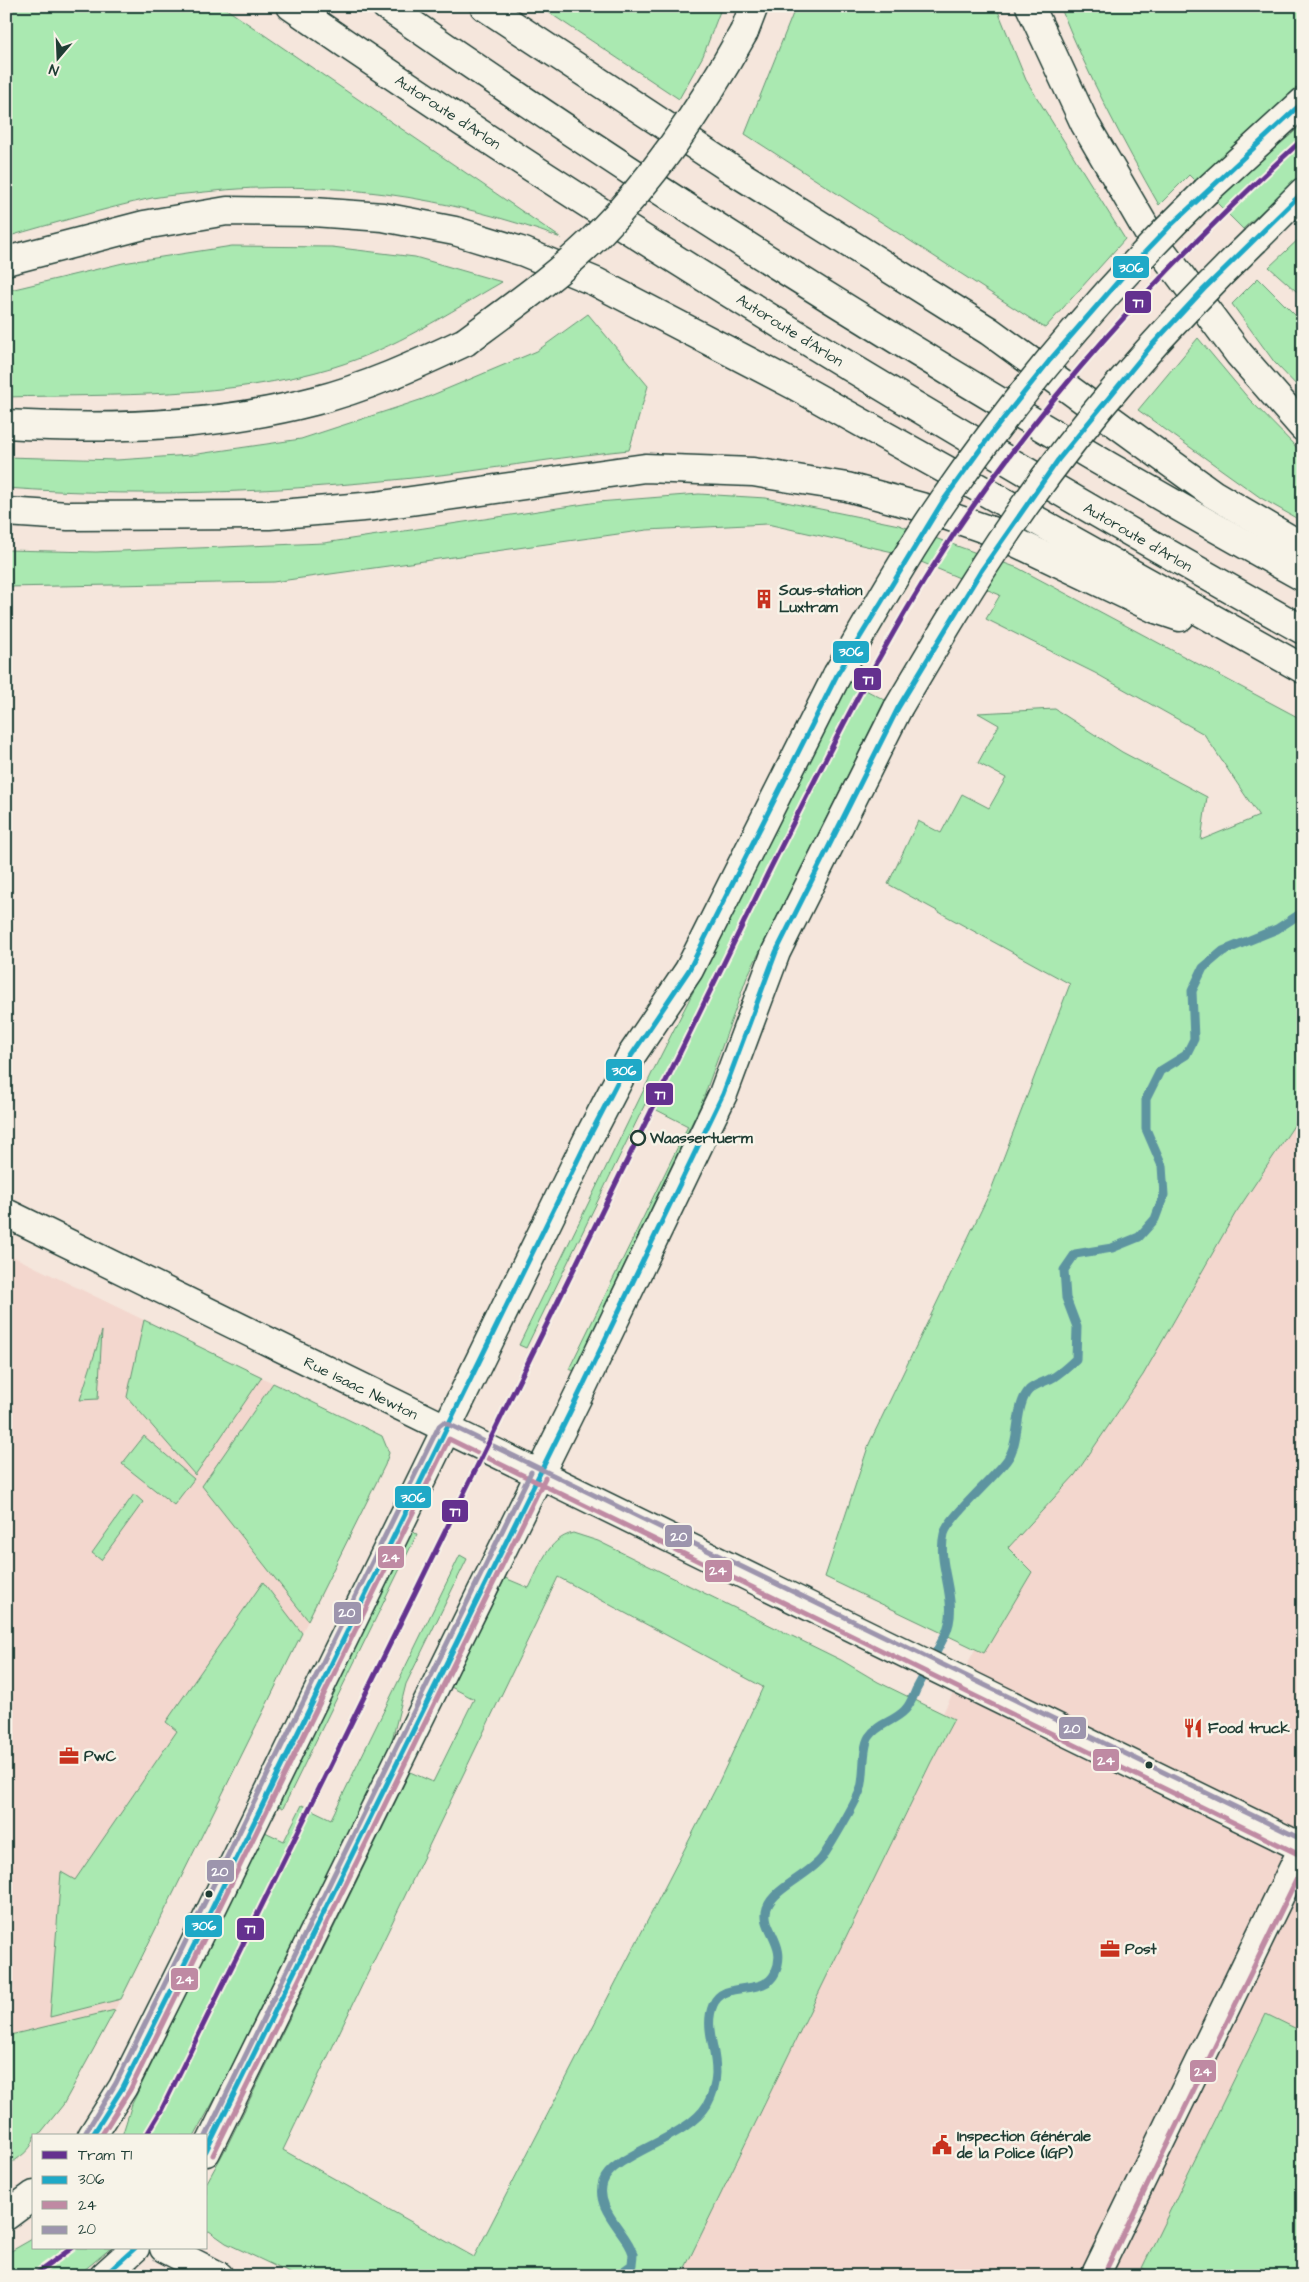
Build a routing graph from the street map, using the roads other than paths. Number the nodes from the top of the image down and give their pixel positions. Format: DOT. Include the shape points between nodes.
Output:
graph roads {
  1 [pos="291,6"];
  2 [pos="386,6"];
  3 [pos="484,6"];
  4 [pos="754,6"];
  5 [pos="1030,6"];
  6 [pos="1303,102"];
  7 [pos="1303,192"];
  8 [pos="6,261"];
  9 [pos="6,424"];
  10 [pos="1303,427"];
  11 [pos="6,512"];
  12 [pos="1303,547"];
  13 [pos="1303,577"];
  14 [pos="1303,630"];
  15 [pos="1239,635"];
  16 [pos="1303,669"];
  17 [pos="6,1213"];
  18 [pos="446,1430"];
  19 [pos="538,1475"];
  20 [pos="1303,1848"];
  21 [pos="93,2134"];
  22 [pos="208,2148"];
  23 [pos="32,2196"];
  24 [pos="6,2216"];
  25 [pos="133,2250"];
  26 [pos="168,2250"];
  27 [pos="104,2276"];
  28 [pos="220,2276"];
  29 [pos="1095,2276"];
  1 -- 14 [label="main road, Autoroute d'Arlon" via="389,74 638,235 889,391 1120,528"];
  2 -- 13 [label="main road" via="663,191 903,343 1137,484"];
  3 -- 12 [label="main road" via="734,171 989,331 1213,494"];
  4 -- 9 [label="main road, bridge" via="744,32 719,77 638,190 598,235 465,342 400,372 314,401 210,421 74,428"];
  5 -- 10 [label="main road" via="1085,124 1149,234 1239,354"];
  6 -- 18 [label="main road, bridge" via="1169,227 1089,314 992,433 943,501 837,675 689,970 631,1056"];
  7 -- 19 [label="main road, bridge" via="1151,346 1058,460 981,571 898,708 776,952 723,1094"];
  8 -- 15 [label="main road" via="144,225 227,211 383,216 455,231 524,252 596,282 794,385"];
  11 -- 15 [label="main road" via="68,516 269,515 375,506 645,468 753,472 847,487 924,508 994,532 1156,609"];
  15 -- 16 [label="main road"];
  17 -- 18 [label="main road, Rue Isaac Newton"];
  18 -- 19 [label="main road, Rue Isaac Newton"];
  18 -- 21 [label="main road" via="123,2087"];
  19 -- 20 [label="main road, Rue Isaac Newton"];
  19 -- 22 [label="main road"];
  20 -- 29 [label="main road"];
  23 -- 24 [label="main road"];
  25 -- 27 [label="main road"];
  26 -- 28 [label="main road"];
}
